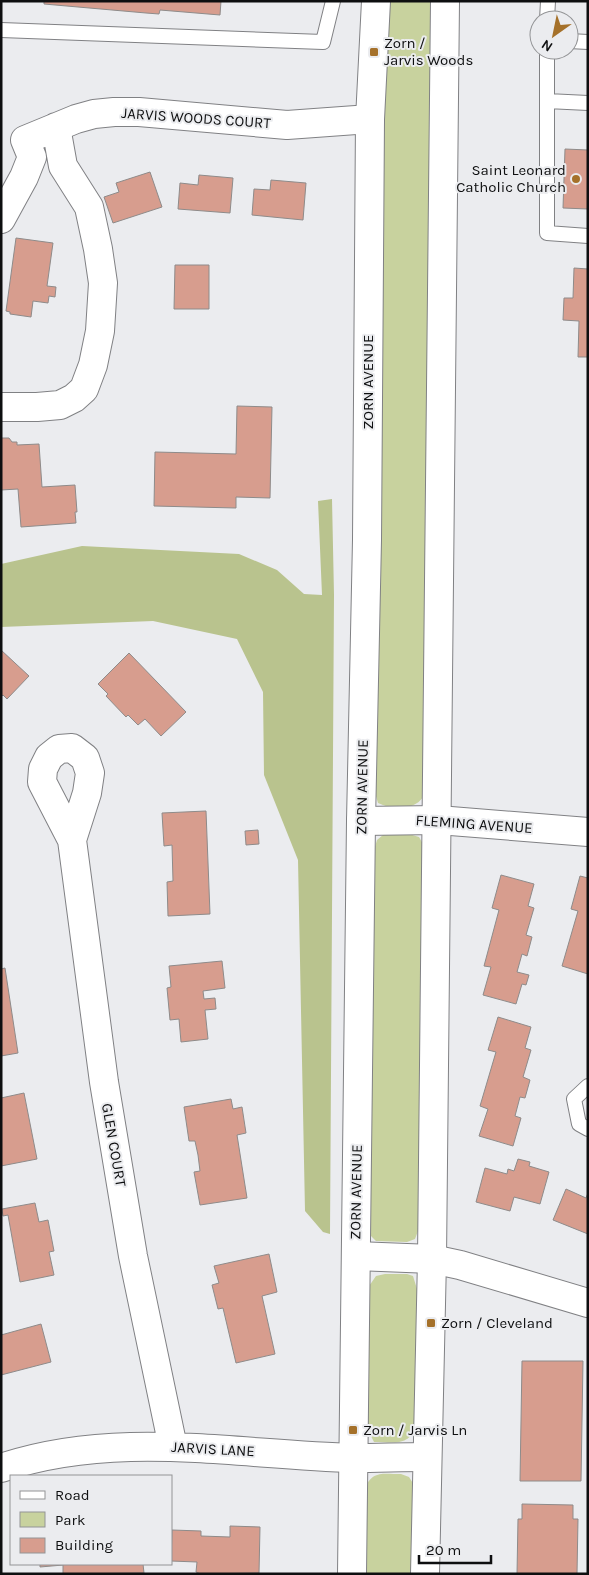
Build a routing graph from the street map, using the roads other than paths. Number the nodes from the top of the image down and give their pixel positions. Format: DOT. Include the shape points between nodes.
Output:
graph roads {
  1 [pos="333,1"];
  2 [pos="376,1"];
  3 [pos="444,1"];
  4 [pos="1,30"];
  5 [pos="547,60"];
  6 [pos="547,101"];
  7 [pos="588,103"];
  8 [pos="370,119"];
  9 [pos="56,127"];
  10 [pos="1,220"];
  11 [pos="588,236"];
  12 [pos="1,407"];
  13 [pos="438,820"];
  14 [pos="361,821"];
  15 [pos="580,830"];
  16 [pos="72,840"];
  17 [pos="588,1086"];
  18 [pos="588,1129"];
  19 [pos="356,1256"];
  20 [pos="432,1259"];
  21 [pos="588,1303"];
  22 [pos="173,1447"];
  23 [pos="426,1457"];
  24 [pos="354,1458"];
  25 [pos="1,1468"];
  26 [pos="352,1574"];
  27 [pos="425,1574"];
  1 -- 4 [label="lane" via="323,42"];
  2 -- 8 [label="main road, ZORN AVENUE"];
  3 -- 13 [label="main road"];
  5 -- 6 [label="lane"];
  6 -- 7 [label="lane"];
  6 -- 11 [label="lane" via="547,233"];
  8 -- 9 [label="main road, JARVIS WOODS COURT" via="287,125 114,112 94,114"];
  8 -- 14 [label="main road, ZORN AVENUE"];
  9 -- 10 [label="main road, JARVIS WOODS COURT" via="26,140 32,157"];
  9 -- 12 [label="main road" via="63,166 88,207 98,249 103,282 100,331 84,390 74,398 60,404 37,407"];
  13 -- 14 [label="main road, FLEMING AVENUE"];
  13 -- 15 [label="main road, FLEMING AVENUE"];
  13 -- 20 [label="main road"];
  14 -- 19 [label="main road, ZORN AVENUE"];
  16 -- 22 [label="main road, GLEN COURT" via="104,1082 133,1256"];
  17 -- 18 [label="lane" via="574,1099 579,1124"];
  19 -- 20 [label="main road"];
  19 -- 24 [label="main road, ZORN AVENUE"];
  20 -- 21 [label="main road"];
  20 -- 23 [label="main road"];
  22 -- 24 [label="main road, JARVIS LANE"];
  22 -- 25 [label="main road, JARVIS LANE" via="116,1446 58,1453"];
  23 -- 24 [label="main road, JARVIS LANE"];
  23 -- 27 [label="main road"];
  24 -- 26 [label="main road, ZORN AVENUE"];
}
